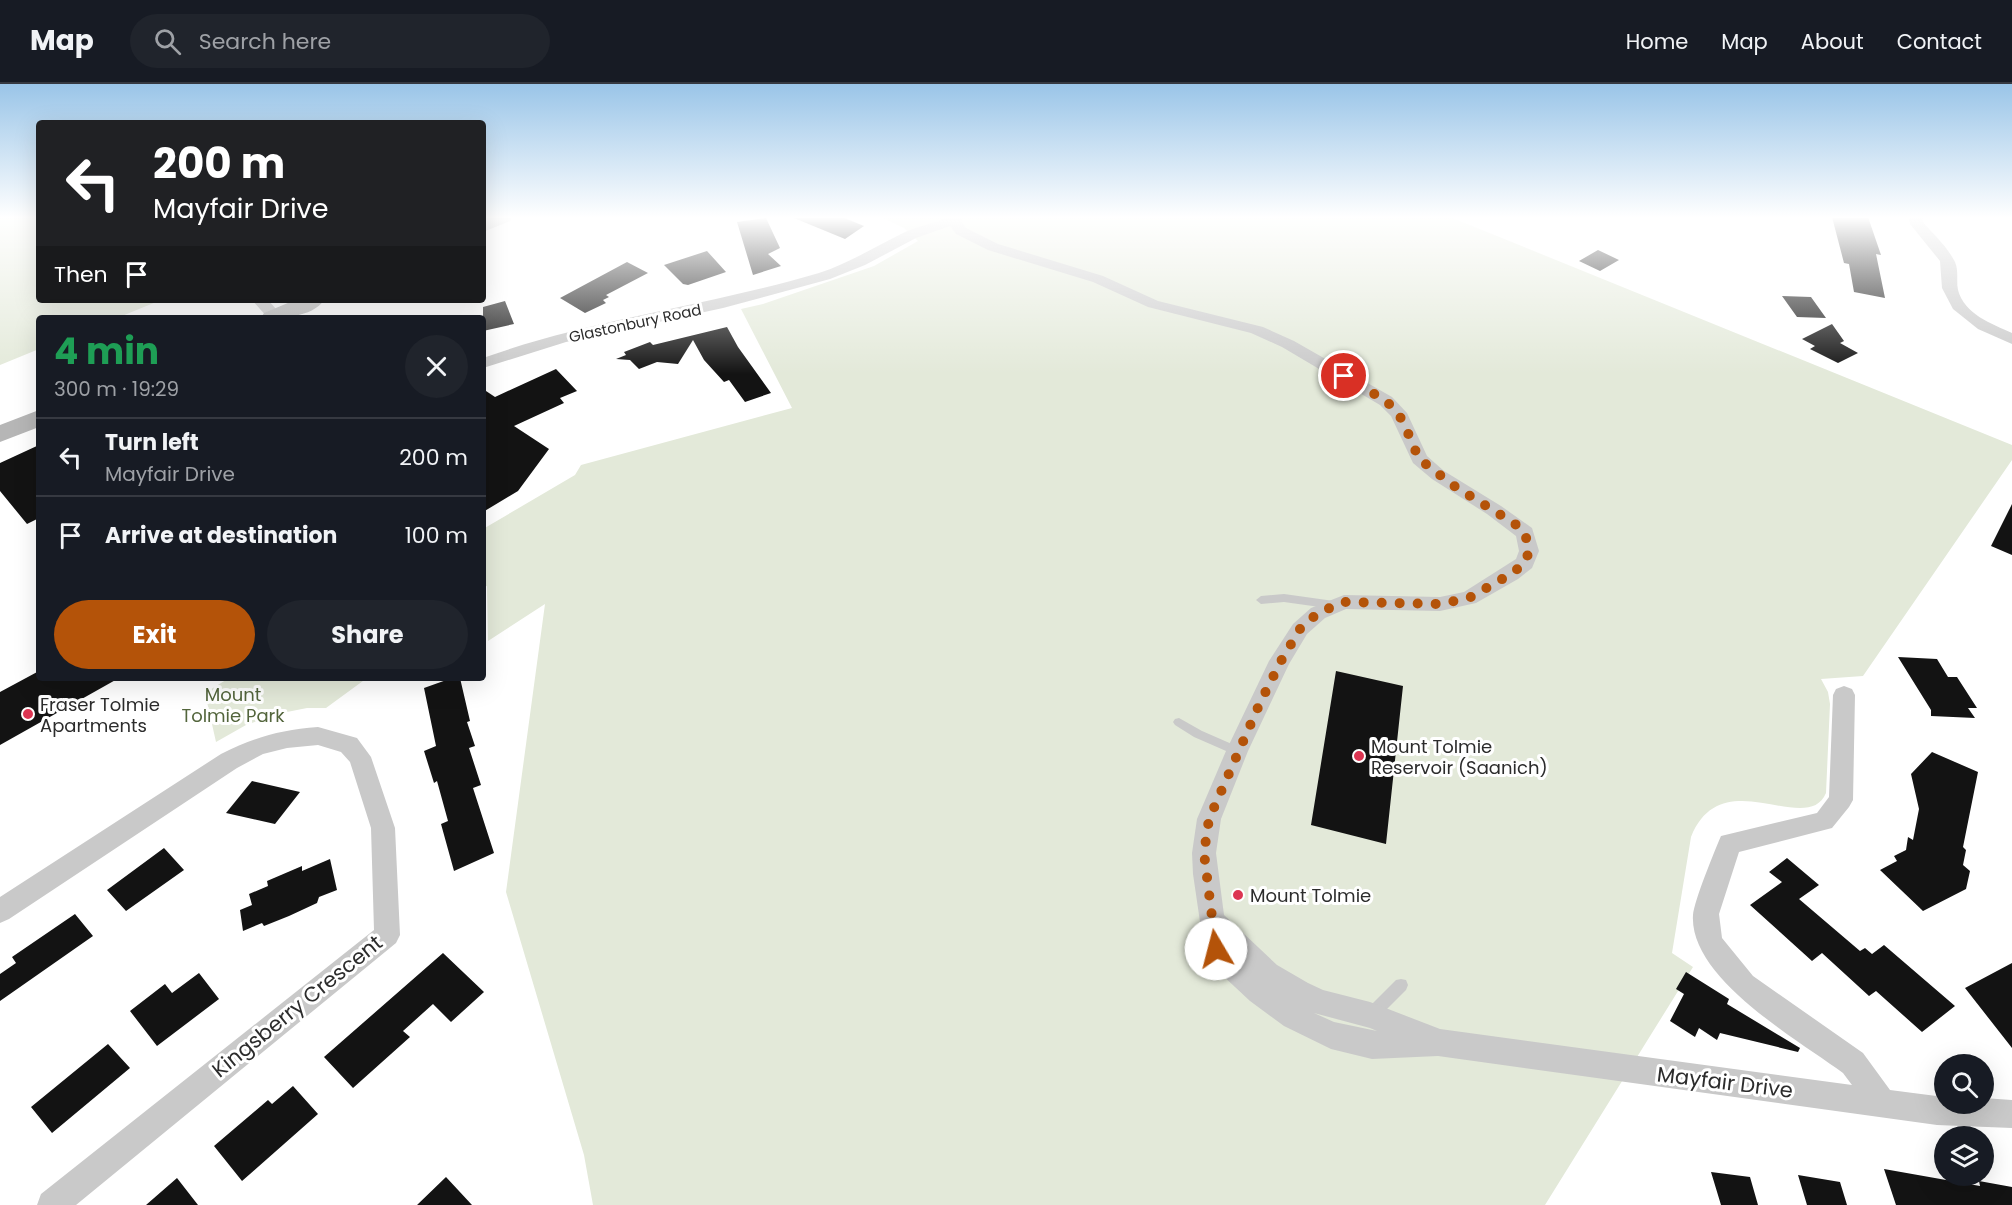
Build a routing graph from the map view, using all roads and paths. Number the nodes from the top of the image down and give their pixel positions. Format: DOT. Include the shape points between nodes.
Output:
graph roads {
  1 [pos="841,269"];
  2 [pos="1066,269"];
  3 [pos="1950,269"];
  4 [pos="262,303"];
  5 [pos="307,303"];
  6 [pos="272,315"];
  7 [pos="281,315"];
  8 [pos="2012,339"];
  9 [pos="486,362"];
  10 [pos="36,419"];
  11 [pos="0,434"];
  12 [pos="1261,600"];
  13 [pos="1334,605"];
  14 [pos="1844,695"];
  15 [pos="1179,722"];
  16 [pos="1237,751"];
  17 [pos="0,911"];
  18 [pos="1212,920"];
  19 [pos="1401,986"];
  20 [pos="1370,1015"];
  21 [pos="1438,1042"];
  22 [pos="1881,1102"];
  23 [pos="2012,1114"];
  24 [pos="52,1205"];
  1 -- 9 [label="street, Glastonbury Road" via="734,301 531,346"];
  2 -- 13 [label="street, Mayfair Drive" via="1153,304 1257,330 1386,401 1398,413 1419,459 1514,523 1528,541 1525,563 1469,598 1440,604 1364,601"];
  3 -- 8 [label="street" via="1950,290 1963,311"];
  4 -- 6 [label="street"];
  5 -- 7 [label="main road"];
  10 -- 11 [label="main road"];
  12 -- 13 [label="lane" via="1284,598"];
  13 -- 16 [label="street, Mayfair Drive" via="1300,629"];
  14 -- 22 [label="street" via="1841,800 1824,821 1730,844 1706,914 1710,943 1744,985 1853,1063"];
  15 -- 16 [label="lane"];
  16 -- 18 [label="street, Mayfair Drive" via="1209,819 1204,853"];
  17 -- 24 [label="street, Kingsberry Crescent" via="229,761 258,746 287,739 318,736 349,745 360,757 383,828 387,935"];
  18 -- 20 [label="street, Mayfair Drive" via="1268,974 1320,1002"];
  18 -- 21 [label="street, Mayfair Drive" via="1216,949 1259,992 1294,1017 1330,1035 1372,1045"];
  19 -- 20 [label="lane"];
  20 -- 21 [label="street, Mayfair Drive"];
  21 -- 22 [label="street, Mayfair Drive"];
  22 -- 23 [label="street, Mayfair Drive" via="1937,1111"];
}
